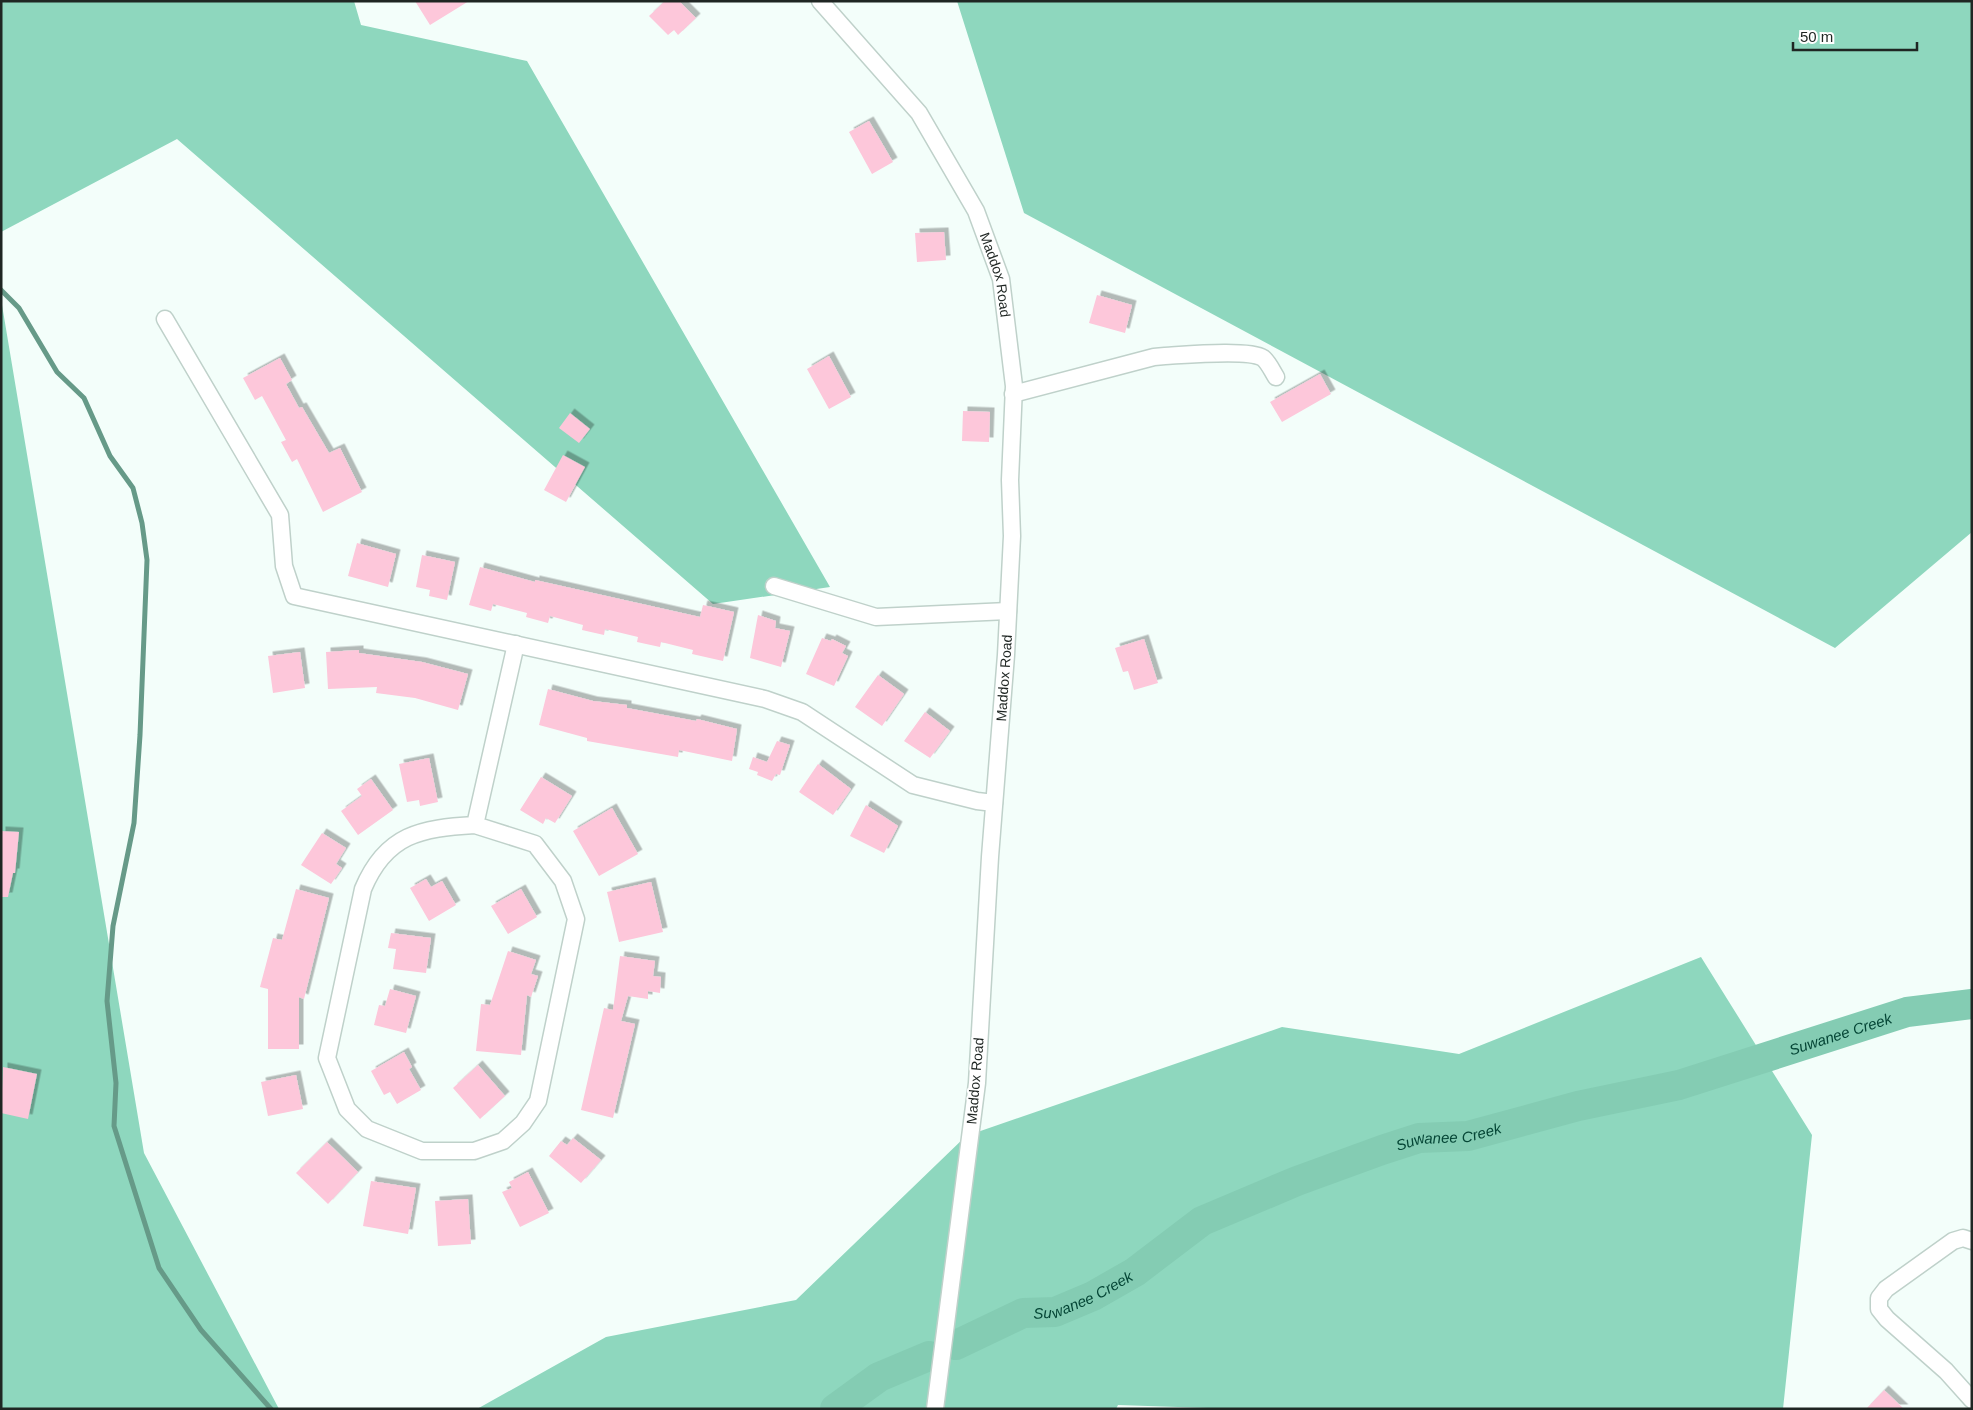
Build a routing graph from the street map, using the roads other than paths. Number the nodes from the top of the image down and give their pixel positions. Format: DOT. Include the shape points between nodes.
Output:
graph roads {
  1 [pos="820,1"];
  2 [pos="165,319"];
  3 [pos="1276,378"];
  4 [pos="1013,394"];
  5 [pos="774,586"];
  6 [pos="1008,611"];
  7 [pos="516,644"];
  8 [pos="994,803"];
  9 [pos="475,825"];
  10 [pos="1972,1241"];
  11 [pos="1969,1391"];
  12 [pos="935,1409"];
  1 -- 4 [label="street, Maddox Road" via="919,113 976,211 1001,279"];
  2 -- 7 [label="street" via="280,514 284,566 294,596"];
  3 -- 4 [label="street" via="1261,357 1237,353 1165,356"];
  4 -- 6 [label="street, Maddox Road"];
  5 -- 6 [label="street" via="876,617"];
  6 -- 8 [label="street, Maddox Road"];
  7 -- 8 [label="street" via="765,699 802,712 913,785"];
  7 -- 9 [label="street"];
  8 -- 12 [label="street, Maddox Road" via="977,1083"];
  9 -- 9 [label="street" via="433,828 398,841 370,871 363,888 327,1058 347,1109 367,1129 422,1151 474,1151 504,1141 523,1123 538,1101 576,919 563,881 535,844"];
  10 -- 11 [label="street" via="1963,1238 1953,1241 1886,1289 1879,1298 1879,1309 1887,1319"];
}
